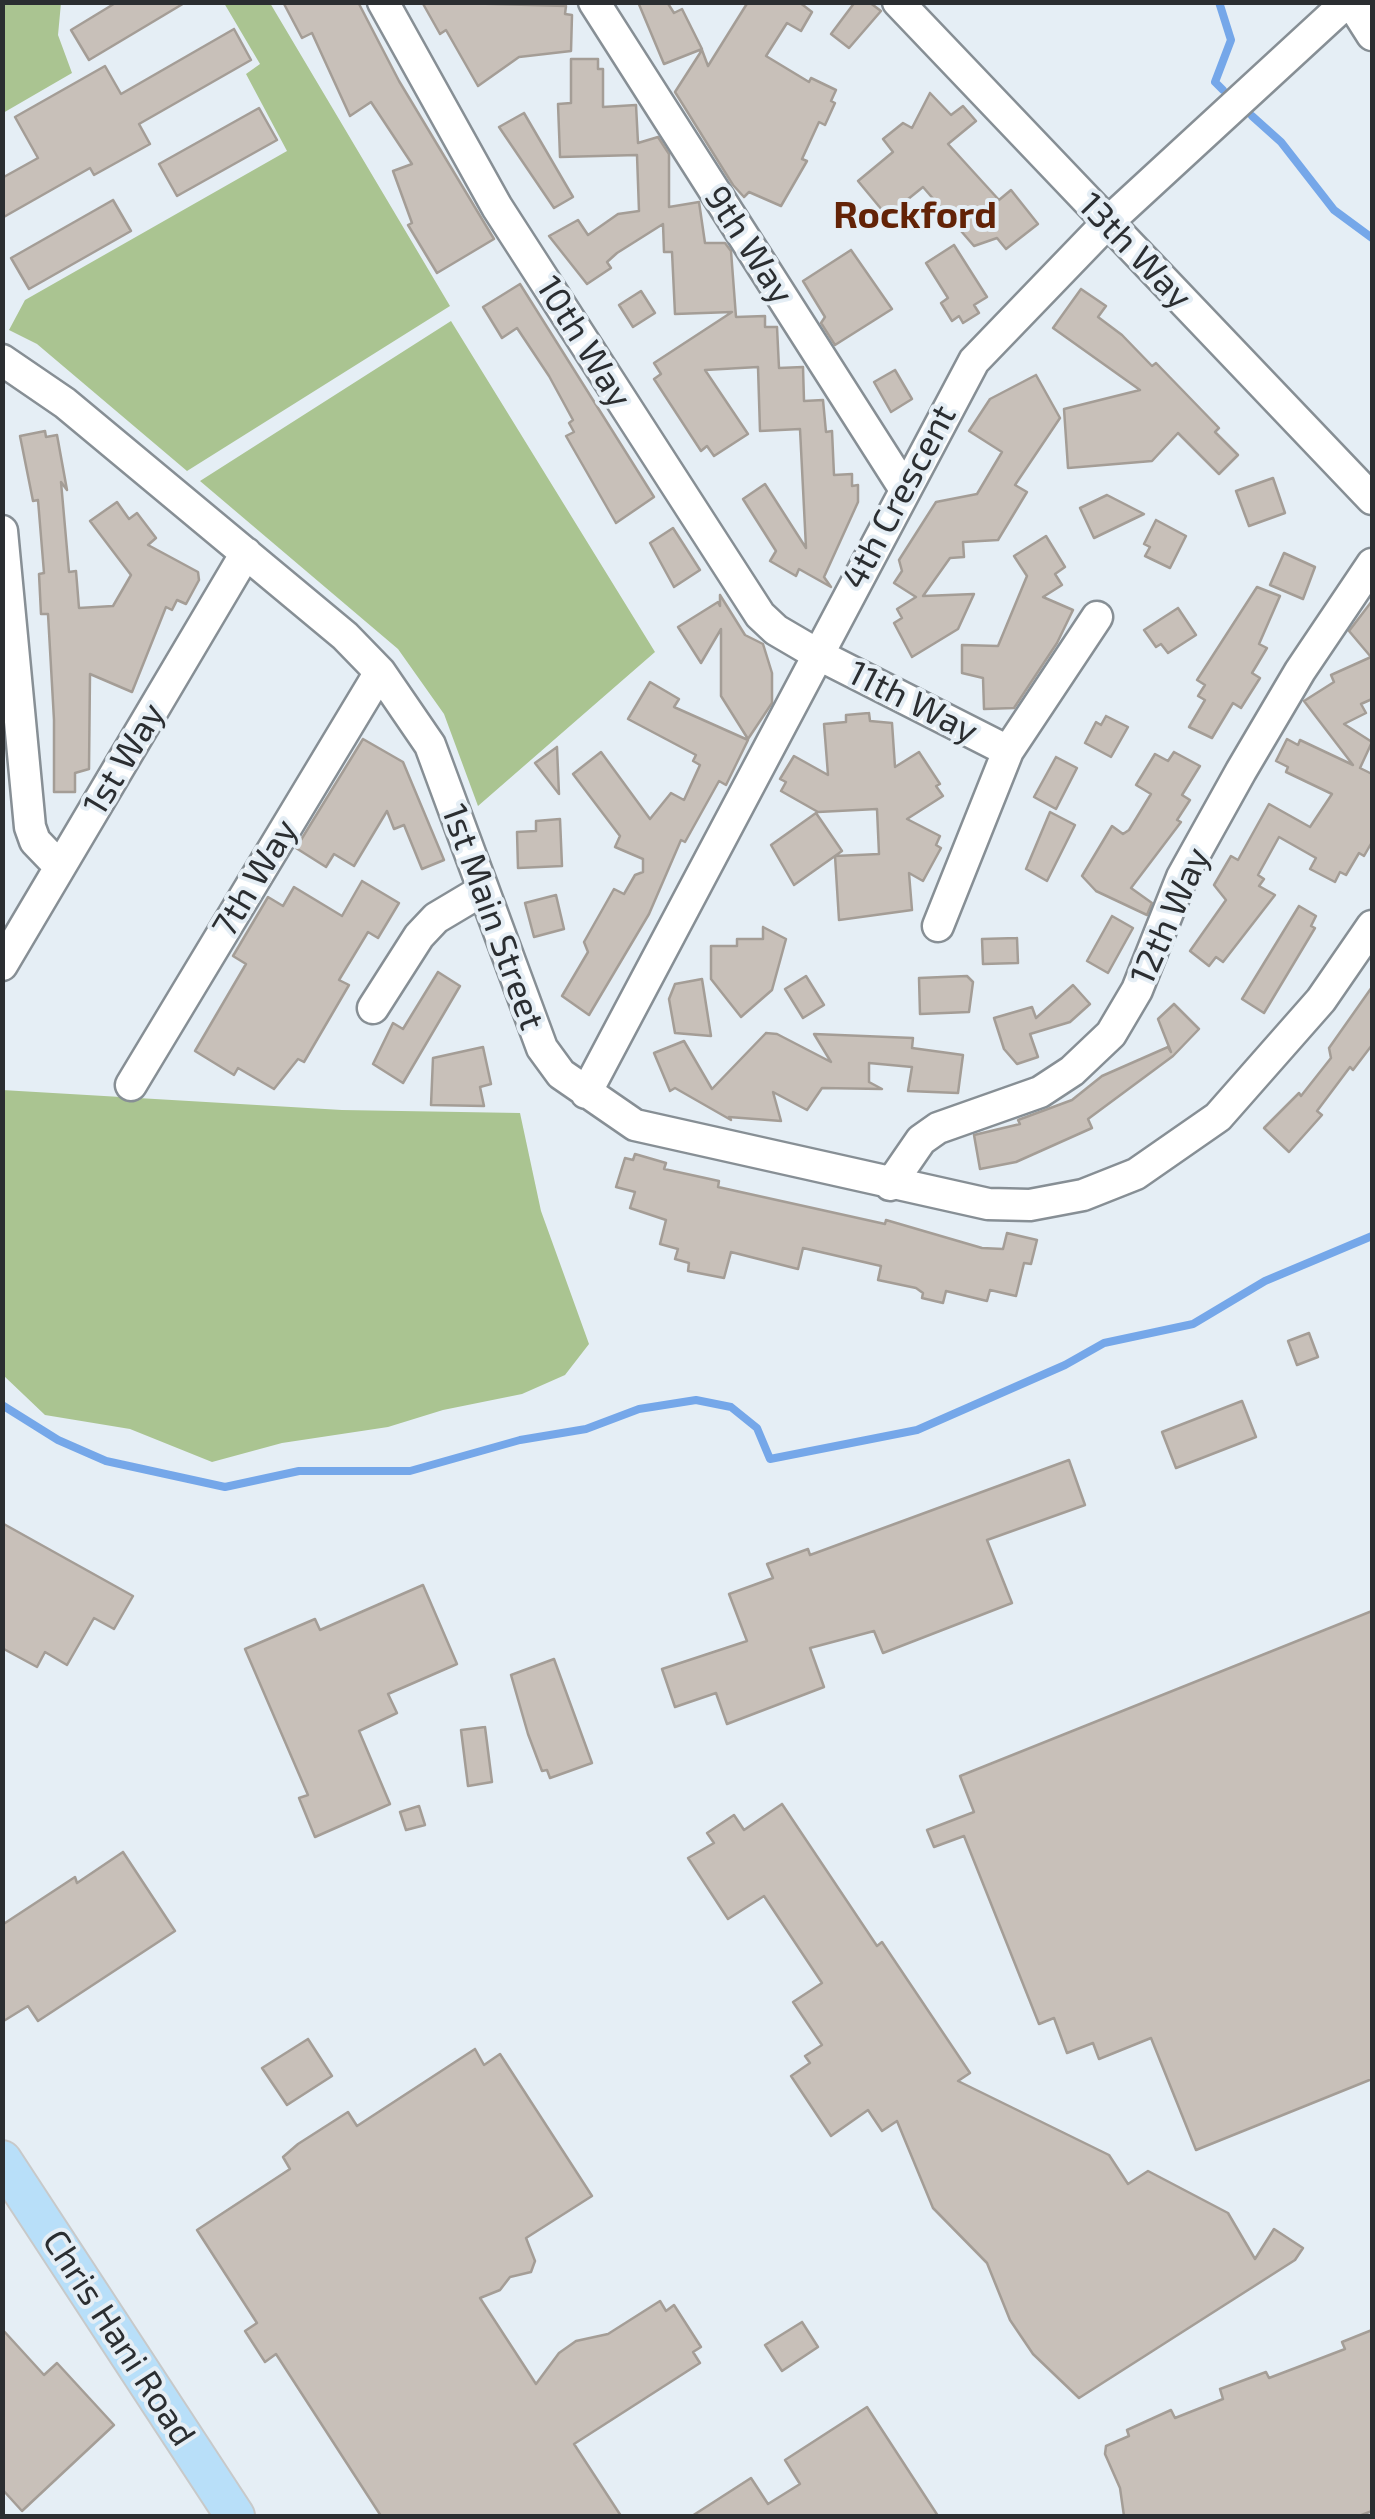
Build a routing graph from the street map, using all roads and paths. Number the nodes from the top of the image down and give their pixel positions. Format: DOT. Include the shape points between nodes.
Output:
graph roads {
  1 [pos="383,2"];
  2 [pos="594,2"];
  3 [pos="898,2"];
  4 [pos="1349,2"];
  5 [pos="1372,35"];
  6 [pos="1108,222"];
  7 [pos="2,360"];
  8 [pos="904,488"];
  9 [pos="1372,499"];
  10 [pos="2,531"];
  11 [pos="246,553"];
  12 [pos="1372,564"];
  13 [pos="1097,617"];
  14 [pos="817,654"];
  15 [pos="380,672"];
  16 [pos="1008,751"];
  17 [pos="60,867"];
  18 [pos="483,890"];
  19 [pos="938,926"];
  20 [pos="1372,926"];
  21 [pos="2,965"];
  22 [pos="373,1008"];
  23 [pos="131,1085"];
  24 [pos="586,1093"];
  25 [pos="890,1185"];
  26 [pos="2,2160"];
  27 [pos="235,2516"];
  1 -- 14 [label="street, 10th Way" via="498,207 742,592 776,630"];
  2 -- 8 [label="street, 9th Way"];
  3 -- 6 [label="street, 13th Way"];
  4 -- 5 [label="street"];
  4 -- 6 [label="street, 4th Crescent"];
  6 -- 8 [label="street, 4th Crescent" via="974,361"];
  6 -- 9 [label="street, 13th Way"];
  7 -- 11 [label="street, 1st Main Street" via="65,403"];
  8 -- 14 [label="street, 4th Crescent"];
  10 -- 17 [label="street" via="30,827"];
  11 -- 15 [label="street, 1st Main Street"];
  11 -- 17 [label="street, 1st Way"];
  12 -- 25 [label="street, 12th Way" via="1300,671 1191,862 1137,990 1111,1034 1040,1092 938,1128"];
  13 -- 16 [label="street, 11th Way"];
  14 -- 16 [label="street, 11th Way"];
  14 -- 24 [label="street, 4th Crescent"];
  15 -- 18 [label="street, 1st Main Street" via="430,746"];
  15 -- 23 [label="street, 7th Way"];
  16 -- 19 [label="street, 11th Way"];
  17 -- 21 [label="street, 1st Way"];
  18 -- 22 [label="street" via="419,936"];
  18 -- 24 [label="street, 1st Main Street" via="542,1048 560,1074"];
  20 -- 25 [label="street, 1st Main Street" via="1257,1078 1176,1150 1136,1174 1030,1205"];
  24 -- 25 [label="street, 1st Main Street" via="635,1126"];
  26 -- 27 [label="main road, Chris Hani Road"];
}
